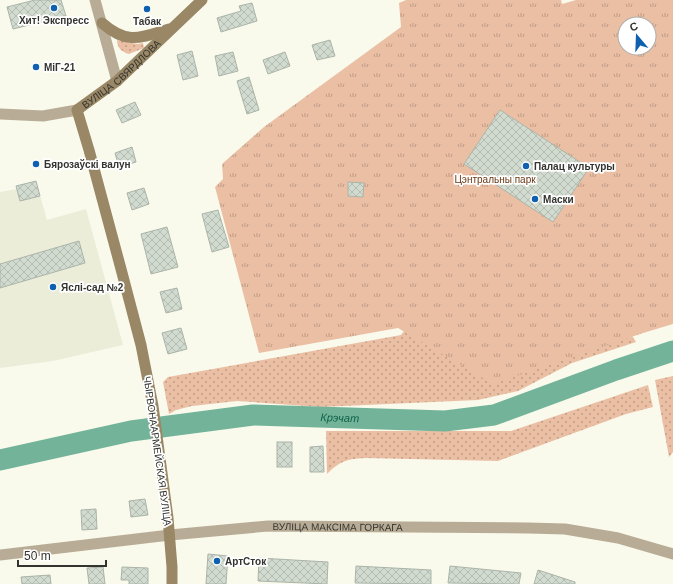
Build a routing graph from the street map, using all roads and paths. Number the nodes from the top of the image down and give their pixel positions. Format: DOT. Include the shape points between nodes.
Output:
graph roads {
  1 [pos="95,0"];
  2 [pos="202,0"];
  3 [pos="102,23"];
  4 [pos="174,27"];
  5 [pos="117,81"];
  6 [pos="76,110"];
  7 [pos="0,114"];
  8 [pos="170,535"];
  9 [pos="673,554"];
  10 [pos="0,555"];
  11 [pos="172,584"];
  1 -- 3 [label="street"];
  2 -- 4 [label="main road, ВУЛІЦА СВЯРДЛОВА"];
  3 -- 4 [label="main road" via="113,32 128,38"];
  3 -- 5 [label="street"];
  4 -- 5 [label="main road, ВУЛІЦА СВЯРДЛОВА"];
  5 -- 6 [label="main road, ВУЛІЦА СВЯРДЛОВА"];
  6 -- 7 [label="street, ВУЛІЦА СВЯРДЛОВА" via="43,116"];
  6 -- 8 [label="main road, ЧЫРВОНААРМЕЙСКАЯ ВУЛІЦА" via="141,345 153,406"];
  8 -- 9 [label="street, ВУЛІЦА МАКСІМА ГОРКАГА" via="268,526 565,529 618,538"];
  8 -- 10 [label="street, ВУЛІЦА МАКСІМА ГОРКАГА"];
  8 -- 11 [label="main road, ЧЫРВОНААРМЕЙСКАЯ ВУЛІЦА"];
}
